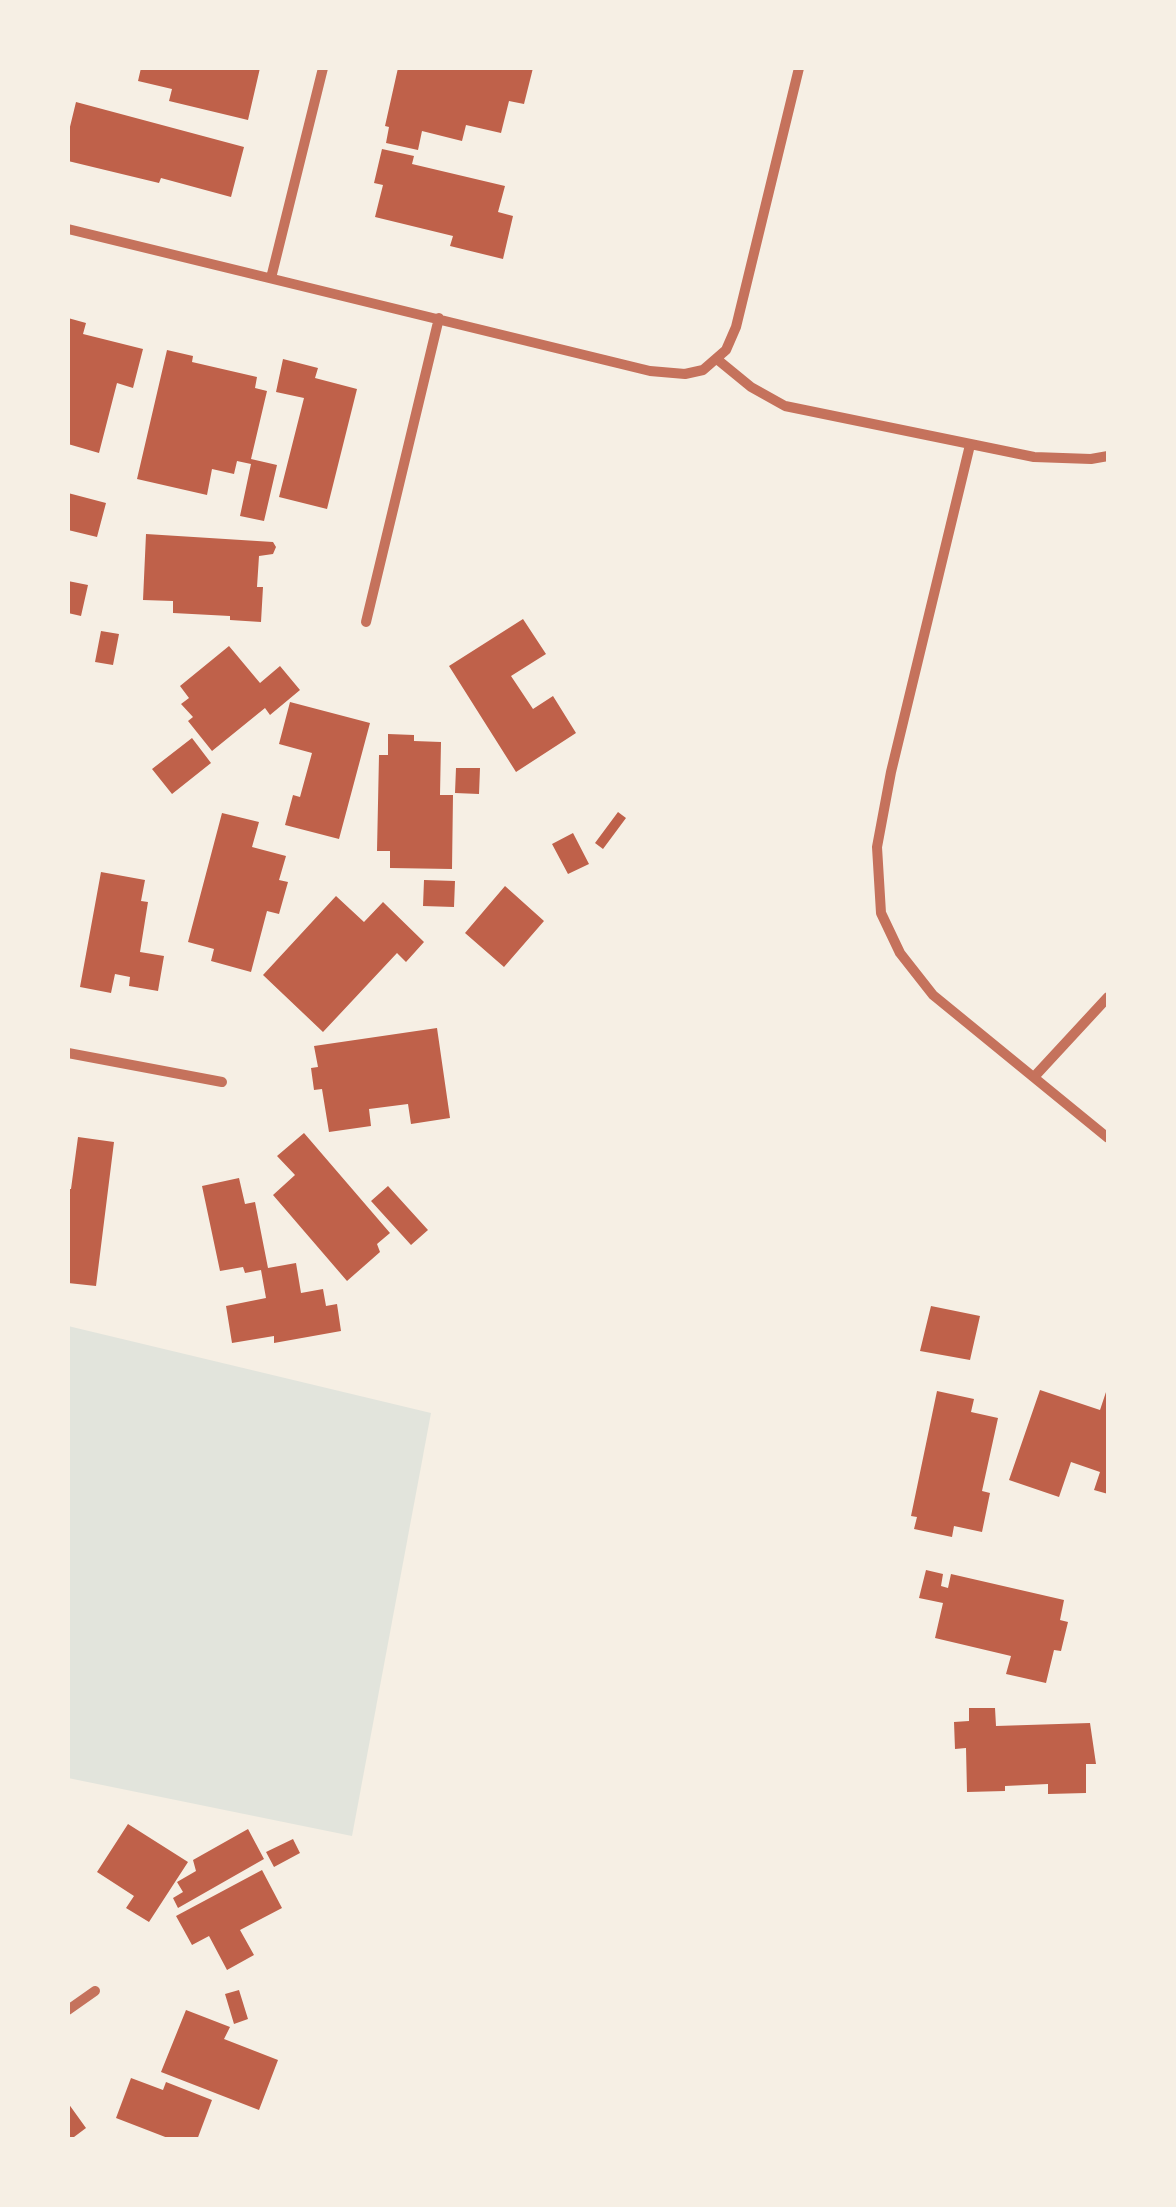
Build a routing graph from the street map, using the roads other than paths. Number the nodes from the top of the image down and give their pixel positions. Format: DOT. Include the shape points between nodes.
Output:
graph roads {
  1 [pos="323,68"];
  2 [pos="799,68"];
  3 [pos="68,229"];
  4 [pos="271,278"];
  5 [pos="439,318"];
  6 [pos="718,360"];
  7 [pos="970,445"];
  8 [pos="1108,456"];
  9 [pos="366,622"];
  10 [pos="1108,996"];
  11 [pos="68,1052"];
  12 [pos="1034,1078"];
  13 [pos="222,1082"];
  14 [pos="1108,1138"];
  15 [pos="95,1991"];
  16 [pos="68,2010"];
  1 -- 4 [label="street"];
  2 -- 6 [label="street" via="736,327"];
  3 -- 4 [label="street"];
  4 -- 5 [label="street"];
  5 -- 6 [label="street" via="650,371 685,374"];
  5 -- 9 [label="street"];
  6 -- 7 [label="street" via="785,406"];
  7 -- 8 [label="street" via="1034,456"];
  7 -- 12 [label="street" via="884,810 877,847 881,914 900,953 933,994"];
  10 -- 12 [label="street"];
  11 -- 13 [label="street"];
  12 -- 14 [label="street"];
  15 -- 16 [label="street"];
}
